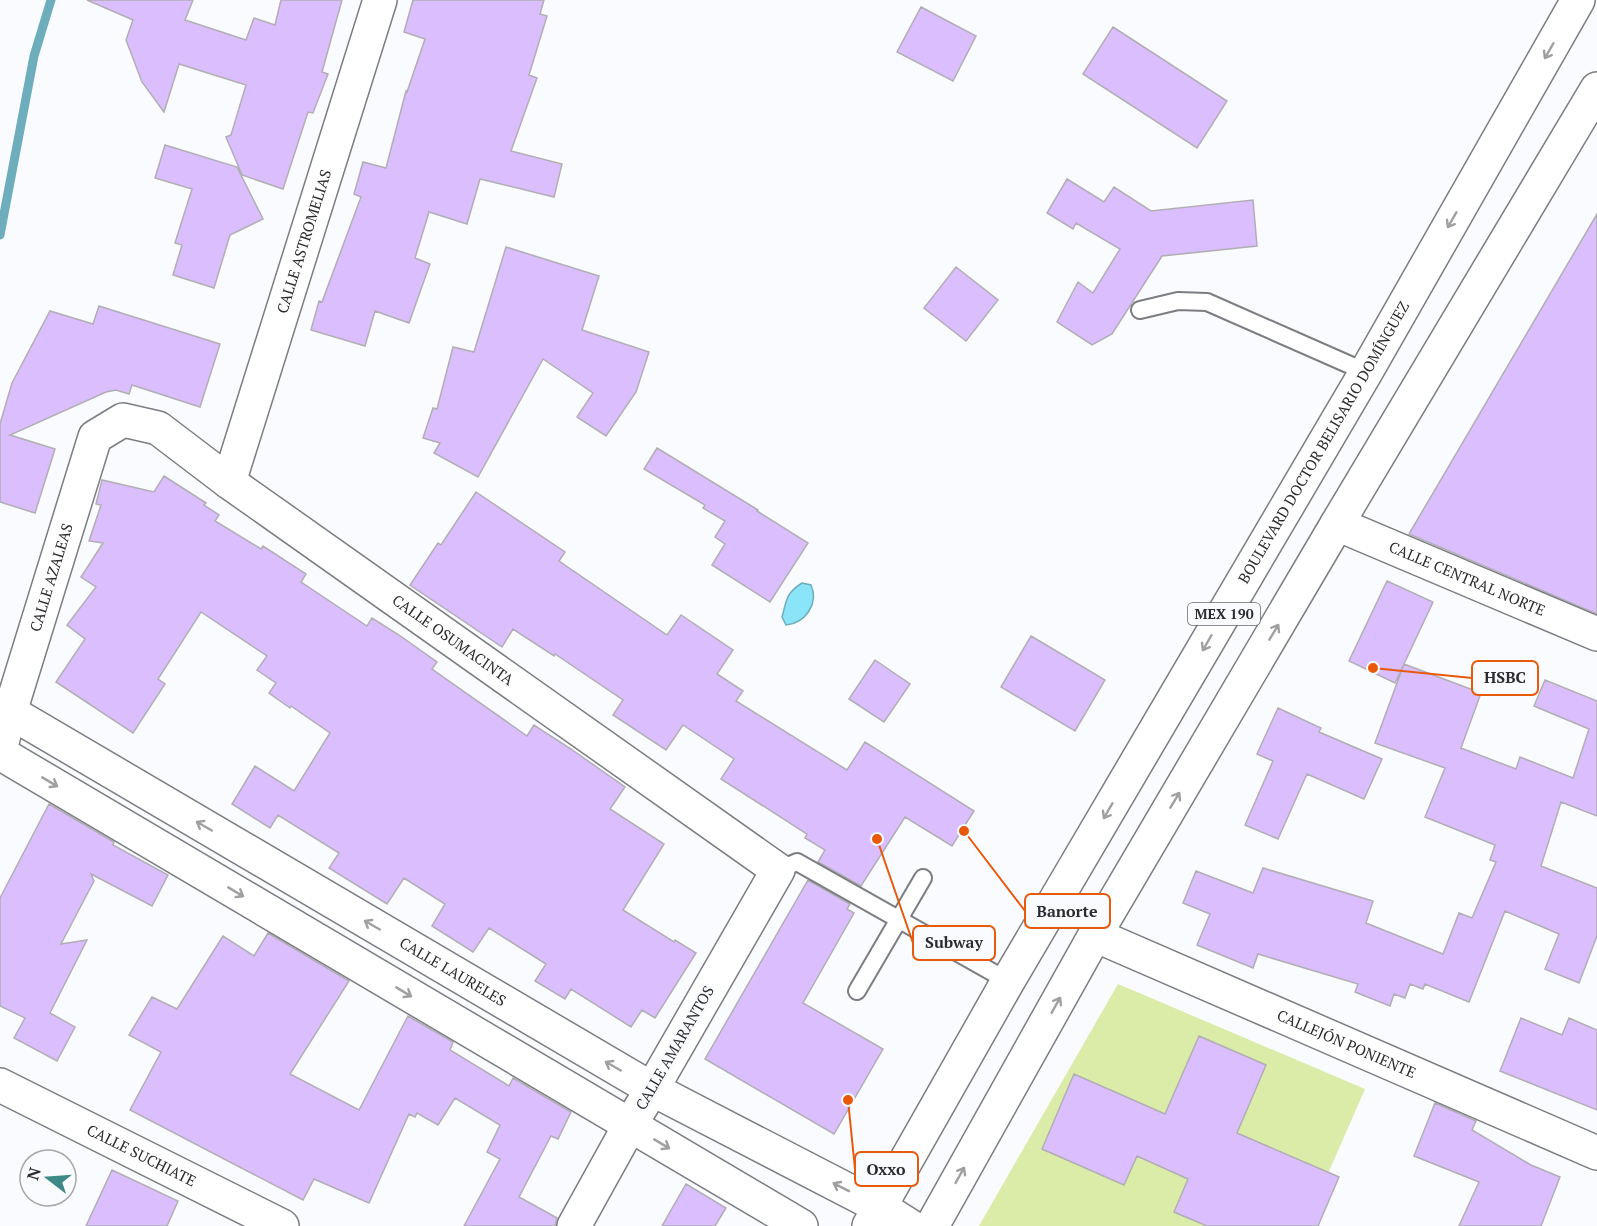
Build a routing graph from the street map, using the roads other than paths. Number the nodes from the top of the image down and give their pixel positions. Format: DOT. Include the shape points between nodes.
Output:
graph roads {
  1 [pos="380,0"];
  2 [pos="1578,0"];
  3 [pos="1597,89"];
  4 [pos="1140,310"];
  5 [pos="1366,372"];
  6 [pos="123,420"];
  7 [pos="229,482"];
  8 [pos="1337,524"];
  9 [pos="1597,634"];
  10 [pos="5,709"];
  11 [pos="0,751"];
  12 [pos="778,870"];
  13 [pos="923,878"];
  14 [pos="899,919"];
  15 [pos="1095,935"];
  16 [pos="1008,981"];
  17 [pos="857,991"];
  18 [pos="0,1085"];
  19 [pos="652,1089"];
  20 [pos="630,1125"];
  21 [pos="1597,1154"];
  22 [pos="874,1217"];
  23 [pos="282,1226"];
  24 [pos="574,1226"];
  25 [pos="801,1226"];
  26 [pos="910,1226"];
  27 [pos="932,1226"];
  1 -- 7 [label="street, CALLE ASTROMELIAS"];
  2 -- 5 [label="street, BOULEVARD DOCTOR BELISARIO DOMÍNGUEZ / MEX 190, one-way"];
  3 -- 8 [label="street, MEX 190"];
  4 -- 5 [label="lane" via="1178,301 1207,302"];
  5 -- 16 [label="street, BOULEVARD DOCTOR BELISARIO DOMÍNGUEZ / MEX 190, one-way"];
  6 -- 7 [label="street, CALLE OSUMACINTA" via="158,428"];
  6 -- 10 [label="street, CALLE AZALEAS" via="95,437"];
  7 -- 12 [label="street, CALLE OSUMACINTA"];
  8 -- 9 [label="street, CALLE CENTRAL NORTE"];
  15 -- 8 [label="street, MEX 190, one-way"];
  10 -- 11 [label="street, CALLE AZALEAS"];
  19 -- 10 [label="street, CALLE LAURELES, one-way"];
  11 -- 20 [label="street, one-way"];
  12 -- 14 [label="lane" via="797,862"];
  12 -- 19 [label="street, CALLE AMARANTOS"];
  13 -- 14 [label="lane"];
  14 -- 16 [label="lane"];
  14 -- 17 [label="lane"];
  15 -- 21 [label="street, CALLEJÓN PONIENTE"];
  27 -- 15 [label="street, MEX 190, one-way"];
  16 -- 22 [label="street, BOULEVARD DOCTOR BELISARIO DOMÍNGUEZ / MEX 190"];
  18 -- 23 [label="street, CALLE SUCHIATE"];
  19 -- 20 [label="street, CALLE AMARANTOS"];
  22 -- 19 [label="street, CALLE LAURELES, one-way"];
  20 -- 24 [label="street, CALLE AMARANTOS"];
  20 -- 25 [label="street, one-way"];
  22 -- 26 [label="street, CALLE LAURELES"];
}
